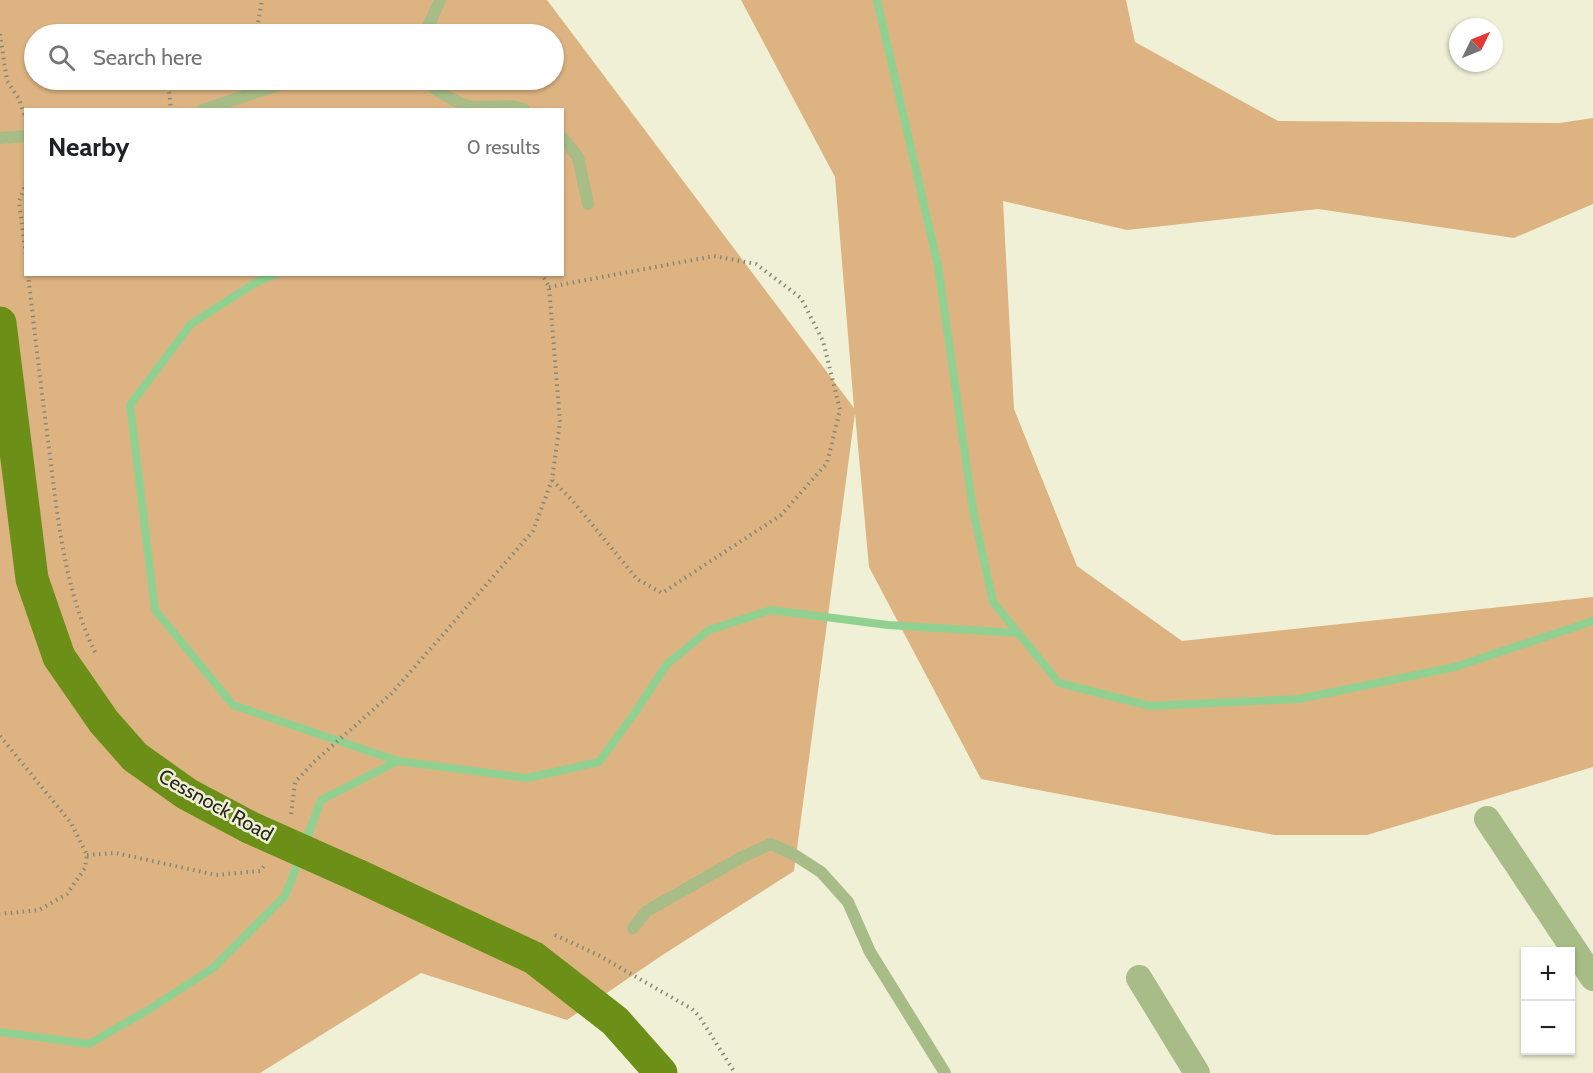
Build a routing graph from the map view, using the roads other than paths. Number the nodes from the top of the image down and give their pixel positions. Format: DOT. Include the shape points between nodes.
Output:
graph roads {
  1 [pos="440,0"];
  2 [pos="429,24"];
  3 [pos="263,90"];
  4 [pos="436,90"];
  5 [pos="208,108"];
  6 [pos="521,108"];
  7 [pos="24,136"];
  8 [pos="0,138"];
  9 [pos="564,140"];
  10 [pos="588,204"];
  11 [pos="0,323"];
  12 [pos="1487,819"];
  13 [pos="633,928"];
  14 [pos="1139,978"];
  15 [pos="1593,978"];
  16 [pos="661,1073"];
  17 [pos="945,1073"];
  18 [pos="1197,1073"];
  1 -- 2 [label="lane"];
  3 -- 5 [label="lane"];
  4 -- 6 [label="lane" via="470,107"];
  7 -- 8 [label="lane"];
  9 -- 10 [label="lane" via="578,157"];
  11 -- 16 [label="main road, Cessnock Road, bridge" via="32,579 59,657 104,722 135,757 187,794 249,827 534,958 615,1021"];
  12 -- 15 [label="street"];
  13 -- 17 [label="lane" via="647,911 742,857 771,844 794,854 821,872 848,902 870,952"];
  14 -- 18 [label="street"];
}
